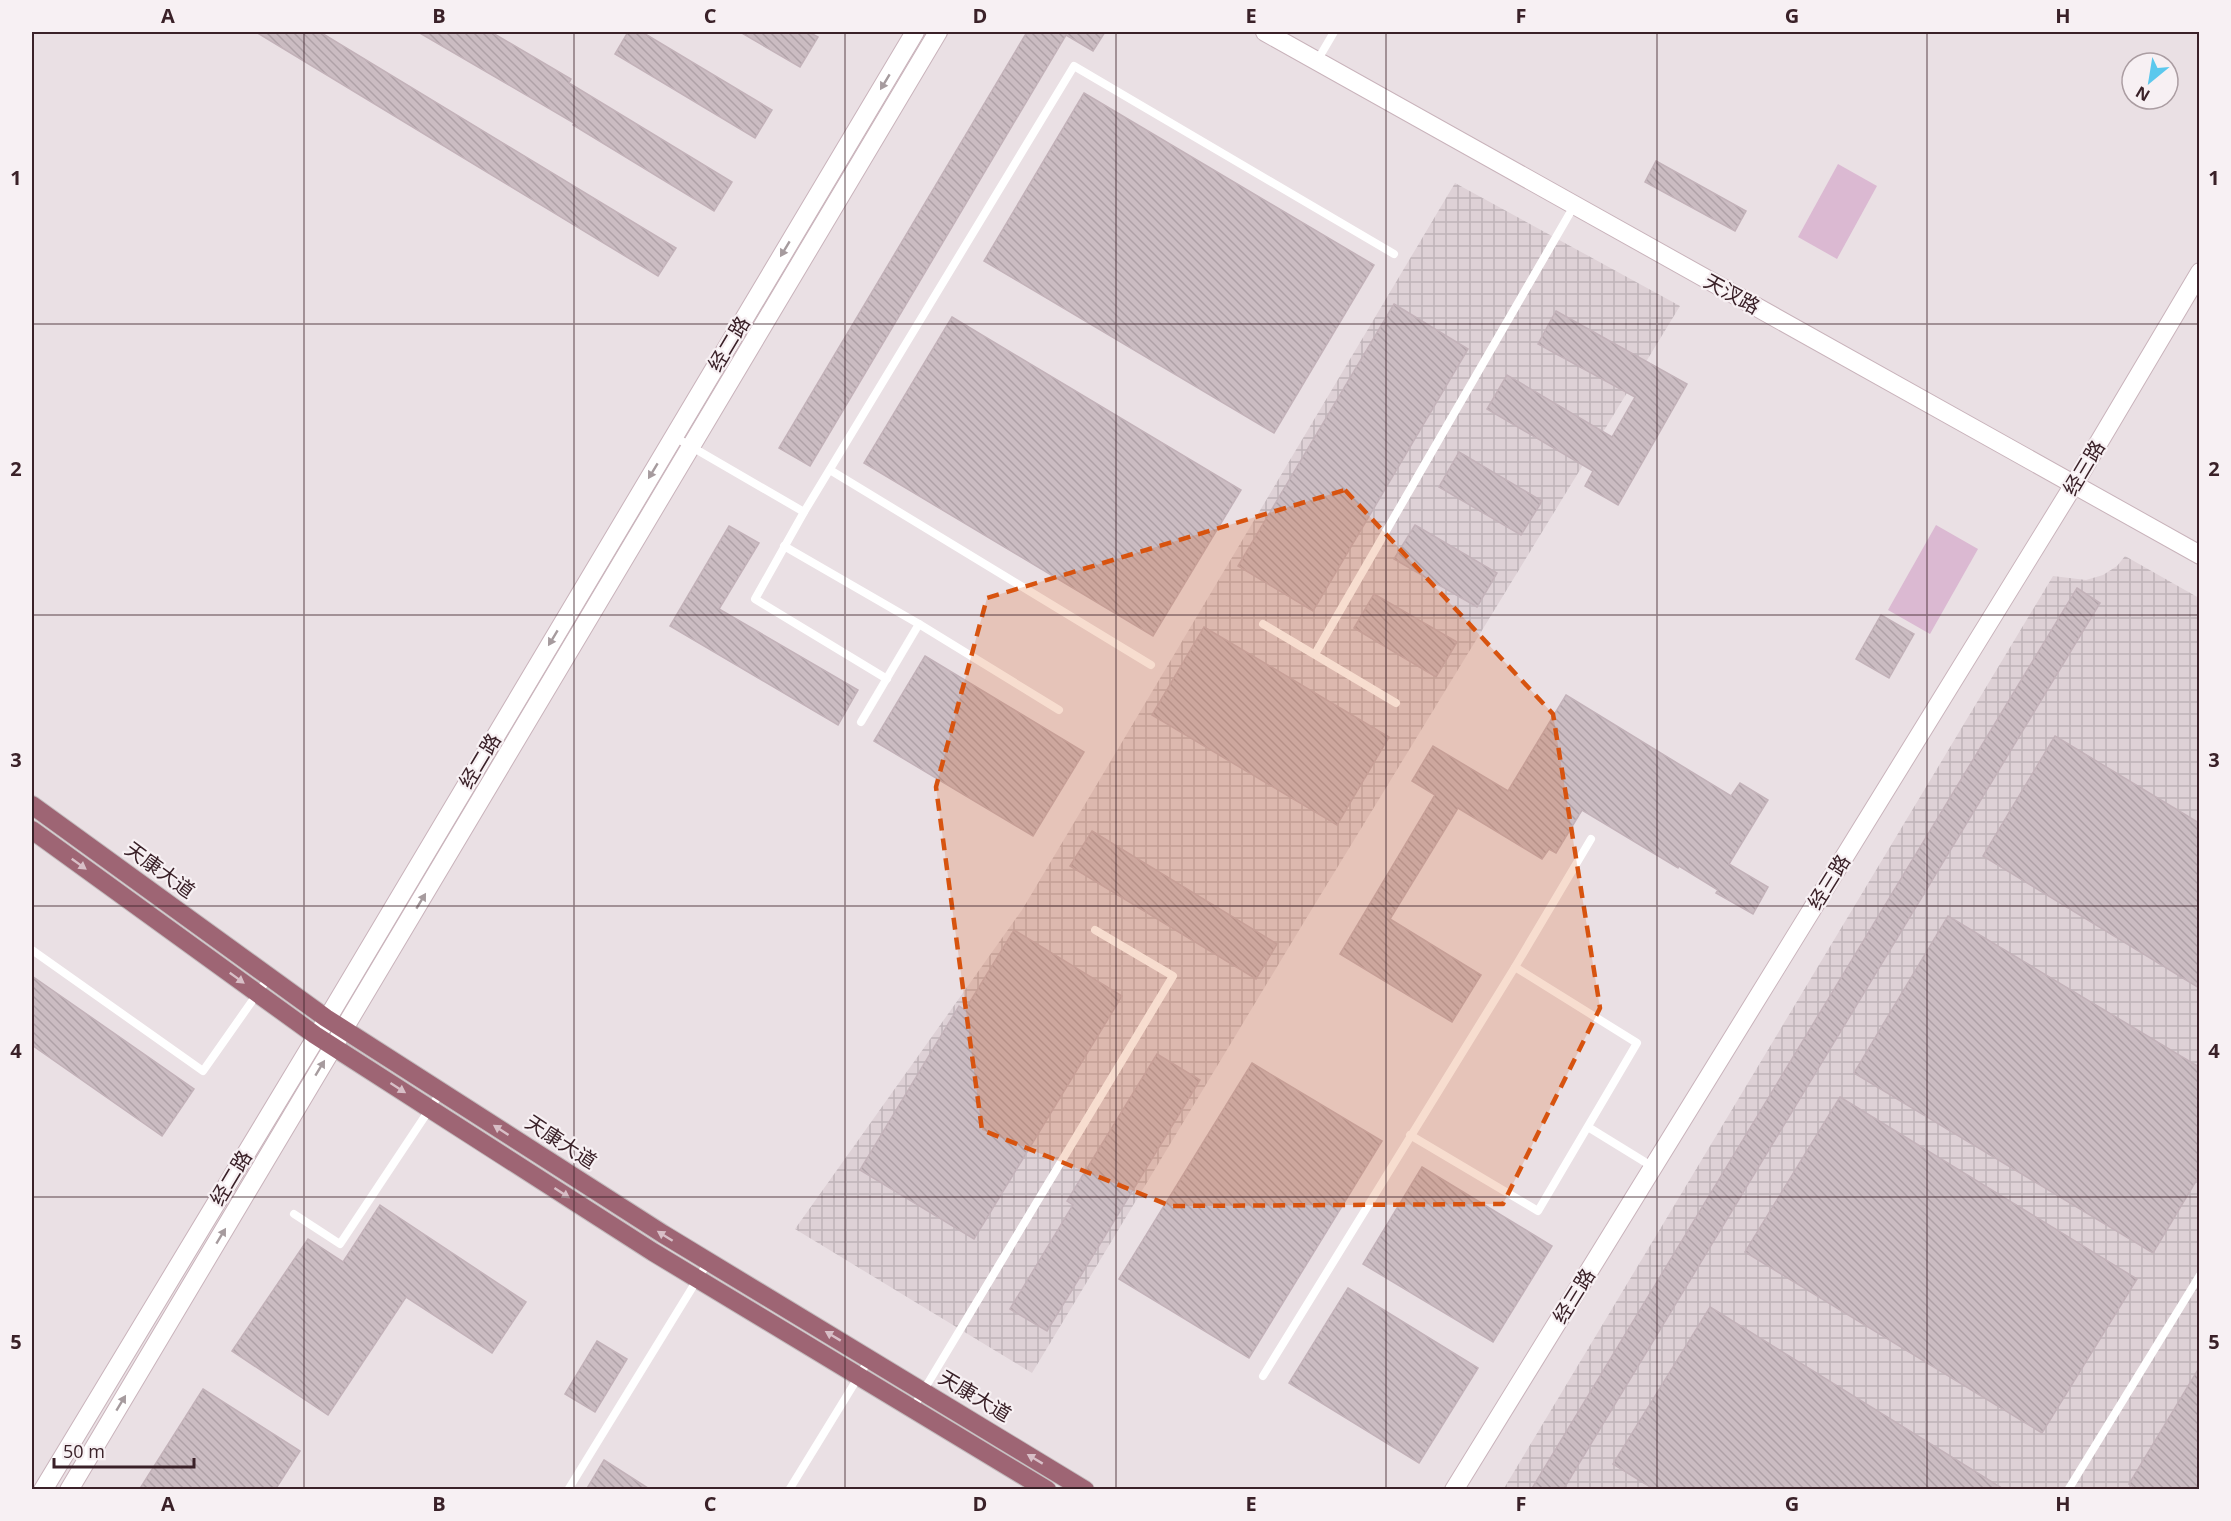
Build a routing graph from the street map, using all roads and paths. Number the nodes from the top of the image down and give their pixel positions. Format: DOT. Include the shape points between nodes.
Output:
graph roads {
  1 [pos="915,32"];
  2 [pos="938,32"];
  3 [pos="1265,32"];
  4 [pos="1334,32"];
  5 [pos="1317,61"];
  6 [pos="1574,205"];
  7 [pos="1394,254"];
  8 [pos="2199,272"];
  9 [pos="673,436"];
  10 [pos="691,447"];
  11 [pos="830,470"];
  12 [pos="2073,486"];
  13 [pos="804,512"];
  14 [pos="784,546"];
  15 [pos="2199,555"];
  16 [pos="919,624"];
  17 [pos="1263,624"];
  18 [pos="1314,654"];
  19 [pos="1151,665"];
  20 [pos="887,680"];
  21 [pos="1396,703"];
  22 [pos="1059,710"];
  23 [pos="861,722"];
  24 [pos="32,805"];
  25 [pos="32,830"];
  26 [pos="1591,840"];
  27 [pos="1095,930"];
  28 [pos="32,950"];
  29 [pos="1515,967"];
  30 [pos="269,977"];
  31 [pos="258,993"];
  32 [pos="326,1018"];
  33 [pos="344,1030"];
  34 [pos="317,1036"];
  35 [pos="333,1047"];
  36 [pos="441,1092"];
  37 [pos="430,1109"];
  38 [pos="1588,1127"];
  39 [pos="1410,1134"];
  40 [pos="1653,1167"];
  41 [pos="294,1214"];
  42 [pos="708,1262"];
  43 [pos="2199,1275"];
  44 [pos="698,1278"];
  45 [pos="870,1358"];
  46 [pos="860,1375"];
  47 [pos="1263,1376"];
  48 [pos="924,1391"];
  49 [pos="913,1408"];
  50 [pos="43,1490"];
  51 [pos="69,1490"];
  52 [pos="568,1490"];
  53 [pos="789,1490"];
  54 [pos="1047,1490"];
  55 [pos="1085,1490"];
  56 [pos="1454,1490"];
  57 [pos="2068,1490"];
  1 -- 9 [label="street, 经二路, one-way"];
  2 -- 10 [label="street, 经二路"];
  3 -- 5 [label="street, 天汊路"];
  4 -- 5 [label="lane"];
  5 -- 6 [label="street, 天汊路"];
  6 -- 12 [label="street, 天汊路"];
  6 -- 18 [label="lane"];
  7 -- 11 [label="lane" via="1074,66"];
  8 -- 12 [label="street, 经三路"];
  9 -- 10 [label="lane"];
  9 -- 32 [label="street, 经二路, one-way"];
  10 -- 13 [label="lane"];
  33 -- 10 [label="street, 经二路, one-way"];
  11 -- 13 [label="lane"];
  11 -- 19 [label="lane"];
  12 -- 15 [label="street, 天汊路"];
  12 -- 40 [label="street, 经三路"];
  13 -- 14 [label="lane"];
  14 -- 16 [label="lane"];
  14 -- 20 [label="lane" via="755,599"];
  16 -- 20 [label="lane"];
  16 -- 22 [label="lane"];
  17 -- 18 [label="lane"];
  18 -- 21 [label="lane"];
  20 -- 23 [label="lane"];
  24 -- 30 [label="main road, 天康大道"];
  25 -- 31 [label="main road, one-way"];
  26 -- 29 [label="lane"];
  27 -- 48 [label="lane" via="1173,976"];
  28 -- 31 [label="lane" via="203,1071"];
  29 -- 38 [label="lane" via="1637,1042"];
  29 -- 39 [label="lane"];
  30 -- 31 [label="lane"];
  30 -- 32 [label="main road, 天康大道"];
  31 -- 34 [label="main road"];
  32 -- 33 [label="main road, 天康大道"];
  32 -- 34 [label="street, 经二路"];
  33 -- 35 [label="street, 经二路"];
  33 -- 36 [label="main road, 天康大道"];
  34 -- 35 [label="main road"];
  34 -- 50 [label="street, 经二路"];
  35 -- 37 [label="main road, one-way"];
  51 -- 35 [label="street, 经二路, one-way"];
  36 -- 37 [label="lane"];
  42 -- 36 [label="main road, 天康大道, one-way"];
  37 -- 41 [label="lane" via="340,1244"];
  37 -- 44 [label="main road, one-way"];
  38 -- 39 [label="lane" via="1538,1211"];
  38 -- 40 [label="lane"];
  39 -- 47 [label="lane"];
  40 -- 56 [label="street, 经三路"];
  42 -- 44 [label="lane"];
  45 -- 42 [label="main road, 天康大道, one-way"];
  43 -- 57 [label="lane"];
  44 -- 46 [label="main road"];
  44 -- 52 [label="lane"];
  45 -- 46 [label="lane"];
  45 -- 48 [label="main road, 天康大道"];
  46 -- 49 [label="main road"];
  46 -- 53 [label="lane"];
  48 -- 49 [label="lane"];
  55 -- 48 [label="main road, 天康大道, one-way"];
  49 -- 54 [label="main road"];
}
